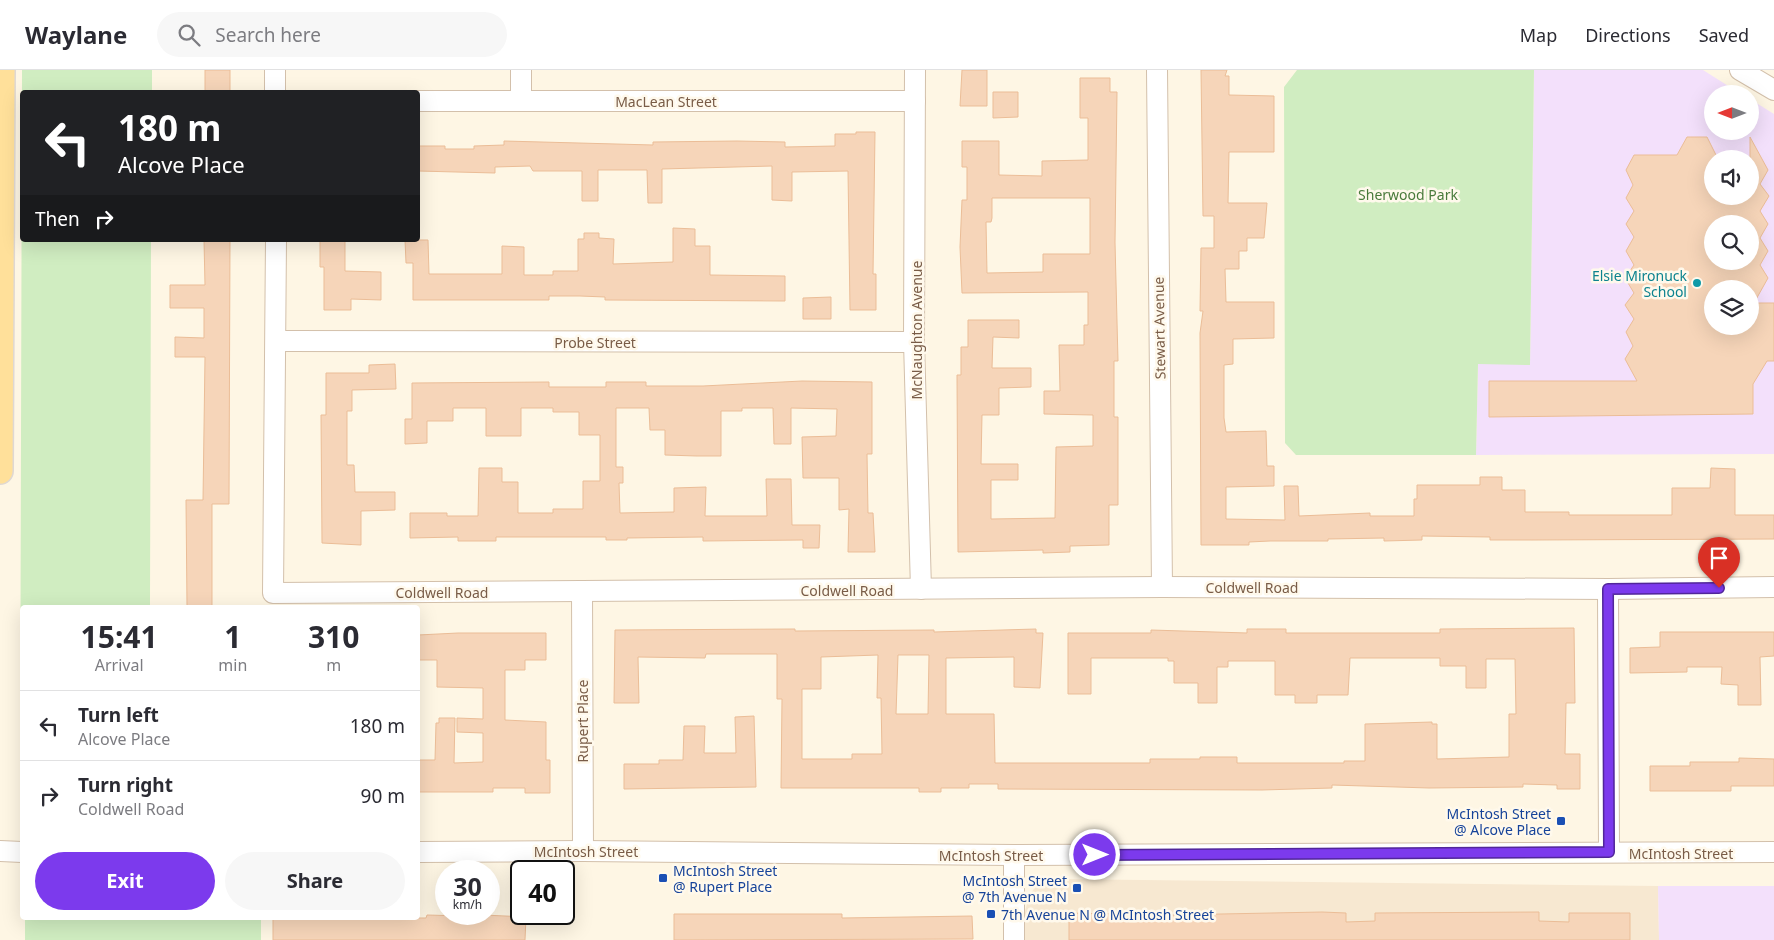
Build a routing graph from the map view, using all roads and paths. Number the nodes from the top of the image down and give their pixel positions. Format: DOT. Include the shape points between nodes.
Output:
graph roads {
  1 [pos="2,70"];
  2 [pos="275,70"];
  3 [pos="521,70"];
  4 [pos="915,70"];
  5 [pos="1158,70"];
  6 [pos="1740,70"];
  7 [pos="275,90"];
  8 [pos="1774,90"];
  9 [pos="521,100"];
  10 [pos="420,101"];
  11 [pos="915,101"];
  12 [pos="276,242"];
  13 [pos="276,341"];
  14 [pos="914,342"];
  15 [pos="0,471"];
  16 [pos="1162,587"];
  17 [pos="1774,587"];
  18 [pos="921,589"];
  19 [pos="1608,589"];
  20 [pos="582,591"];
  21 [pos="0,851"];
  22 [pos="583,851"];
  23 [pos="20,852"];
  24 [pos="420,852"];
  25 [pos="1609,852"];
  26 [pos="1774,852"];
  27 [pos="1014,855"];
  28 [pos="1014,940"];
  1 -- 15 [label="main road"];
  2 -- 7 [label="street"];
  3 -- 9 [label="street"];
  4 -- 11 [label="street, McNaughton Avenue"];
  5 -- 16 [label="street, Stewart Avenue"];
  6 -- 8 [label="street"];
  9 -- 10 [label="street, MacLean Street"];
  9 -- 11 [label="street, MacLean Street"];
  11 -- 14 [label="street, McNaughton Avenue"];
  12 -- 13 [label="street, Coldwell Road"];
  13 -- 14 [label="street, Probe Street"];
  13 -- 20 [label="street, Coldwell Road" via="273,593"];
  14 -- 18 [label="street, McNaughton Avenue"];
  16 -- 18 [label="street, Coldwell Road"];
  16 -- 19 [label="street, Coldwell Road"];
  17 -- 19 [label="street, Coldwell Road"];
  18 -- 20 [label="street, Coldwell Road"];
  19 -- 25 [label="street"];
  20 -- 22 [label="street, Rupert Place"];
  21 -- 23 [label="street"];
  22 -- 24 [label="street, McIntosh Street"];
  22 -- 27 [label="street, McIntosh Street"];
  25 -- 26 [label="street, McIntosh Street"];
  25 -- 27 [label="street, McIntosh Street"];
  27 -- 28 [label="street"];
}
